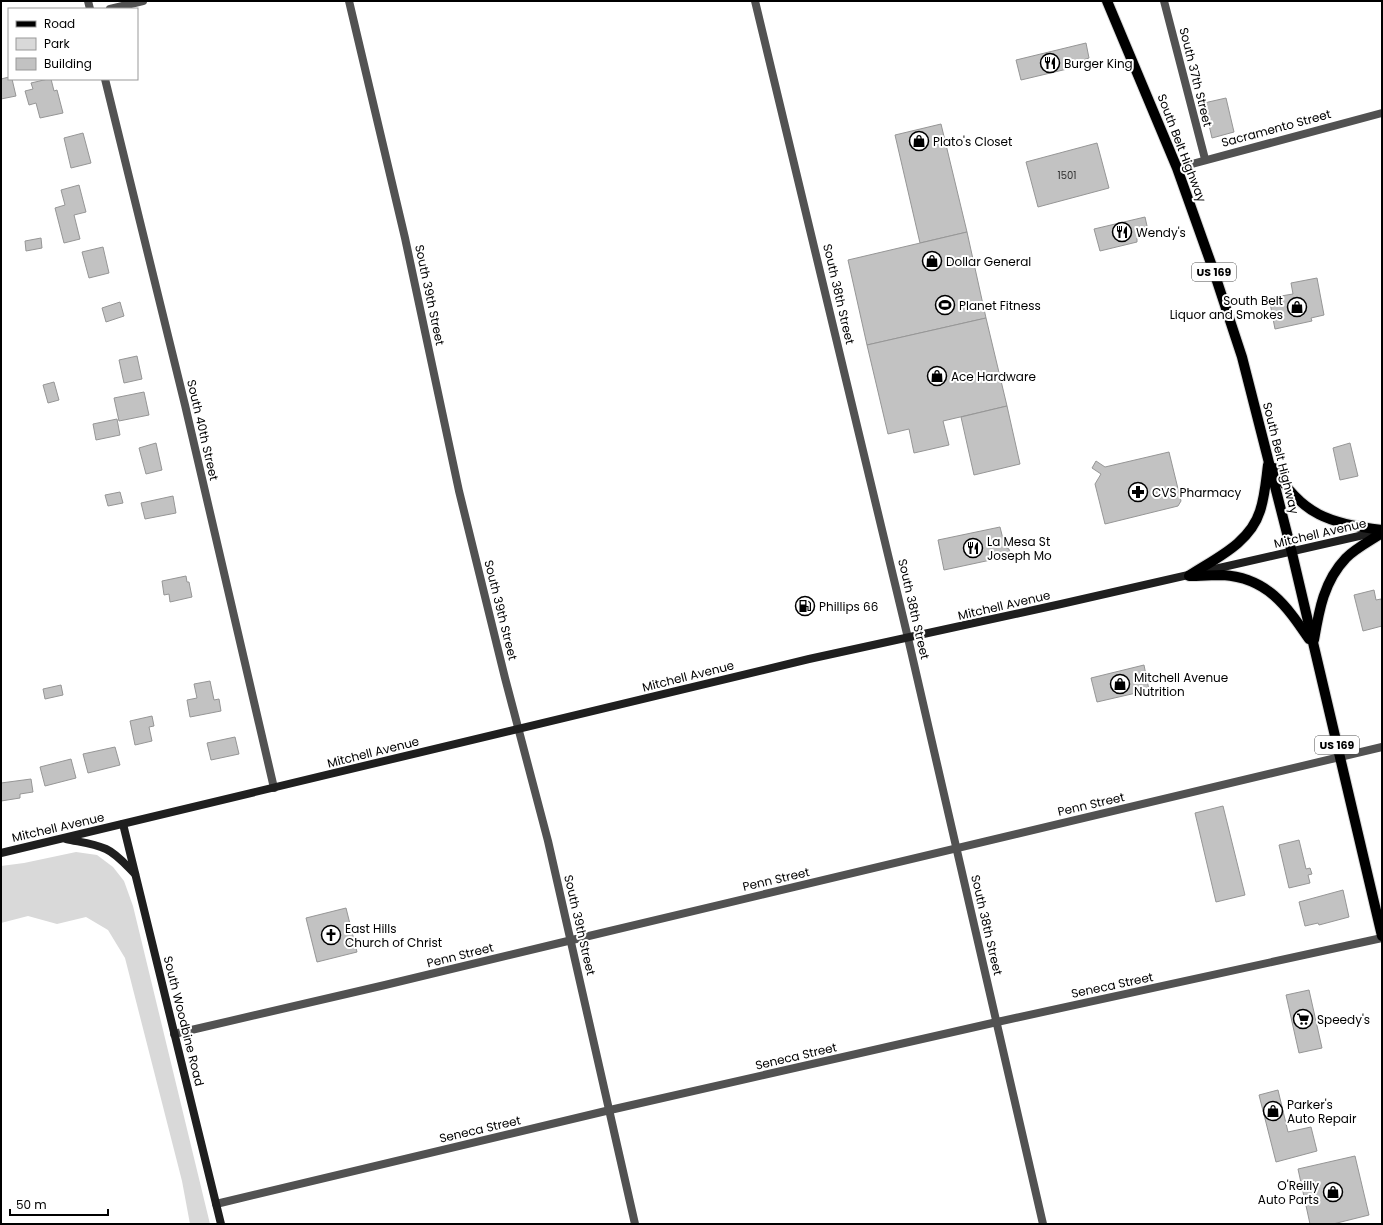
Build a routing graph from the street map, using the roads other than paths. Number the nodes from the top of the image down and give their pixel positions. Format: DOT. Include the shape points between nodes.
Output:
graph roads {
  1 [pos="143,1"];
  2 [pos="349,1"];
  3 [pos="756,1"];
  4 [pos="1107,1"];
  5 [pos="1164,1"];
  6 [pos="114,8"];
  7 [pos="104,80"];
  8 [pos="1382,113"];
  9 [pos="1205,159"];
  10 [pos="1177,168"];
  11 [pos="1269,459"];
  12 [pos="1382,531"];
  13 [pos="1292,552"];
  14 [pos="1189,576"];
  15 [pos="908,638"];
  16 [pos="1313,644"];
  17 [pos="519,729"];
  18 [pos="1382,747"];
  19 [pos="1340,757"];
  20 [pos="274,788"];
  21 [pos="123,824"];
  22 [pos="63,838"];
  23 [pos="956,849"];
  24 [pos="1,853"];
  25 [pos="135,874"];
  26 [pos="1382,937"];
  27 [pos="572,940"];
  28 [pos="997,1022"];
  29 [pos="174,1034"];
  30 [pos="610,1110"];
  31 [pos="216,1204"];
  32 [pos="221,1224"];
  33 [pos="635,1224"];
  34 [pos="1042,1224"];
  1 -- 6 [label="street"];
  2 -- 17 [label="street, South 39th Street" via="405,238 459,491"];
  3 -- 15 [label="street, South 38th Street"];
  4 -- 10 [label="main road, South Belt Highway / US 169"];
  5 -- 9 [label="street, South 37th Street"];
  7 -- 20 [label="street, South 40th Street" via="185,405"];
  8 -- 9 [label="street, Sacramento Street"];
  9 -- 10 [label="street, Sacramento Street"];
  10 -- 11 [label="main road, South Belt Highway / US 169" via="1242,357"];
  11 -- 12 [label="main road" via="1293,496 1308,509 1327,519"];
  11 -- 13 [label="main road, South Belt Highway / US 169"];
  11 -- 14 [label="main road" via="1260,511 1251,530 1234,547"];
  12 -- 13 [label="street, Mitchell Avenue"];
  12 -- 16 [label="main road" via="1347,558 1335,572 1326,587"];
  13 -- 14 [label="street, Mitchell Avenue"];
  13 -- 16 [label="main road, South Belt Highway / US 169"];
  14 -- 15 [label="street, Mitchell Avenue"];
  14 -- 16 [label="main road" via="1223,575 1259,584 1287,608"];
  15 -- 17 [label="street, Mitchell Avenue" via="809,659"];
  15 -- 23 [label="street, South 38th Street"];
  16 -- 19 [label="main road, South Belt Highway / US 169"];
  17 -- 20 [label="street, Mitchell Avenue"];
  17 -- 27 [label="street, South 39th Street"];
  18 -- 19 [label="street, Penn Street"];
  19 -- 23 [label="street, Penn Street"];
  19 -- 26 [label="main road, South Belt Highway / US 169"];
  20 -- 21 [label="street, Mitchell Avenue"];
  21 -- 22 [label="street, Mitchell Avenue"];
  21 -- 25 [label="street, South Woodbine Road"];
  22 -- 24 [label="street, Mitchell Avenue"];
  22 -- 25 [label="street" via="107,849"];
  23 -- 27 [label="street, Penn Street"];
  23 -- 28 [label="street, South 38th Street"];
  25 -- 29 [label="street, South Woodbine Road"];
  26 -- 28 [label="street, Seneca Street"];
  27 -- 29 [label="street, Penn Street"];
  27 -- 30 [label="street, South 39th Street"];
  28 -- 30 [label="street, Seneca Street"];
  28 -- 34 [label="street, South 38th Street"];
  29 -- 31 [label="street, South Woodbine Road"];
  30 -- 31 [label="street, Seneca Street"];
  30 -- 33 [label="street, South 39th Street"];
  31 -- 32 [label="street, South Woodbine Road"];
}
